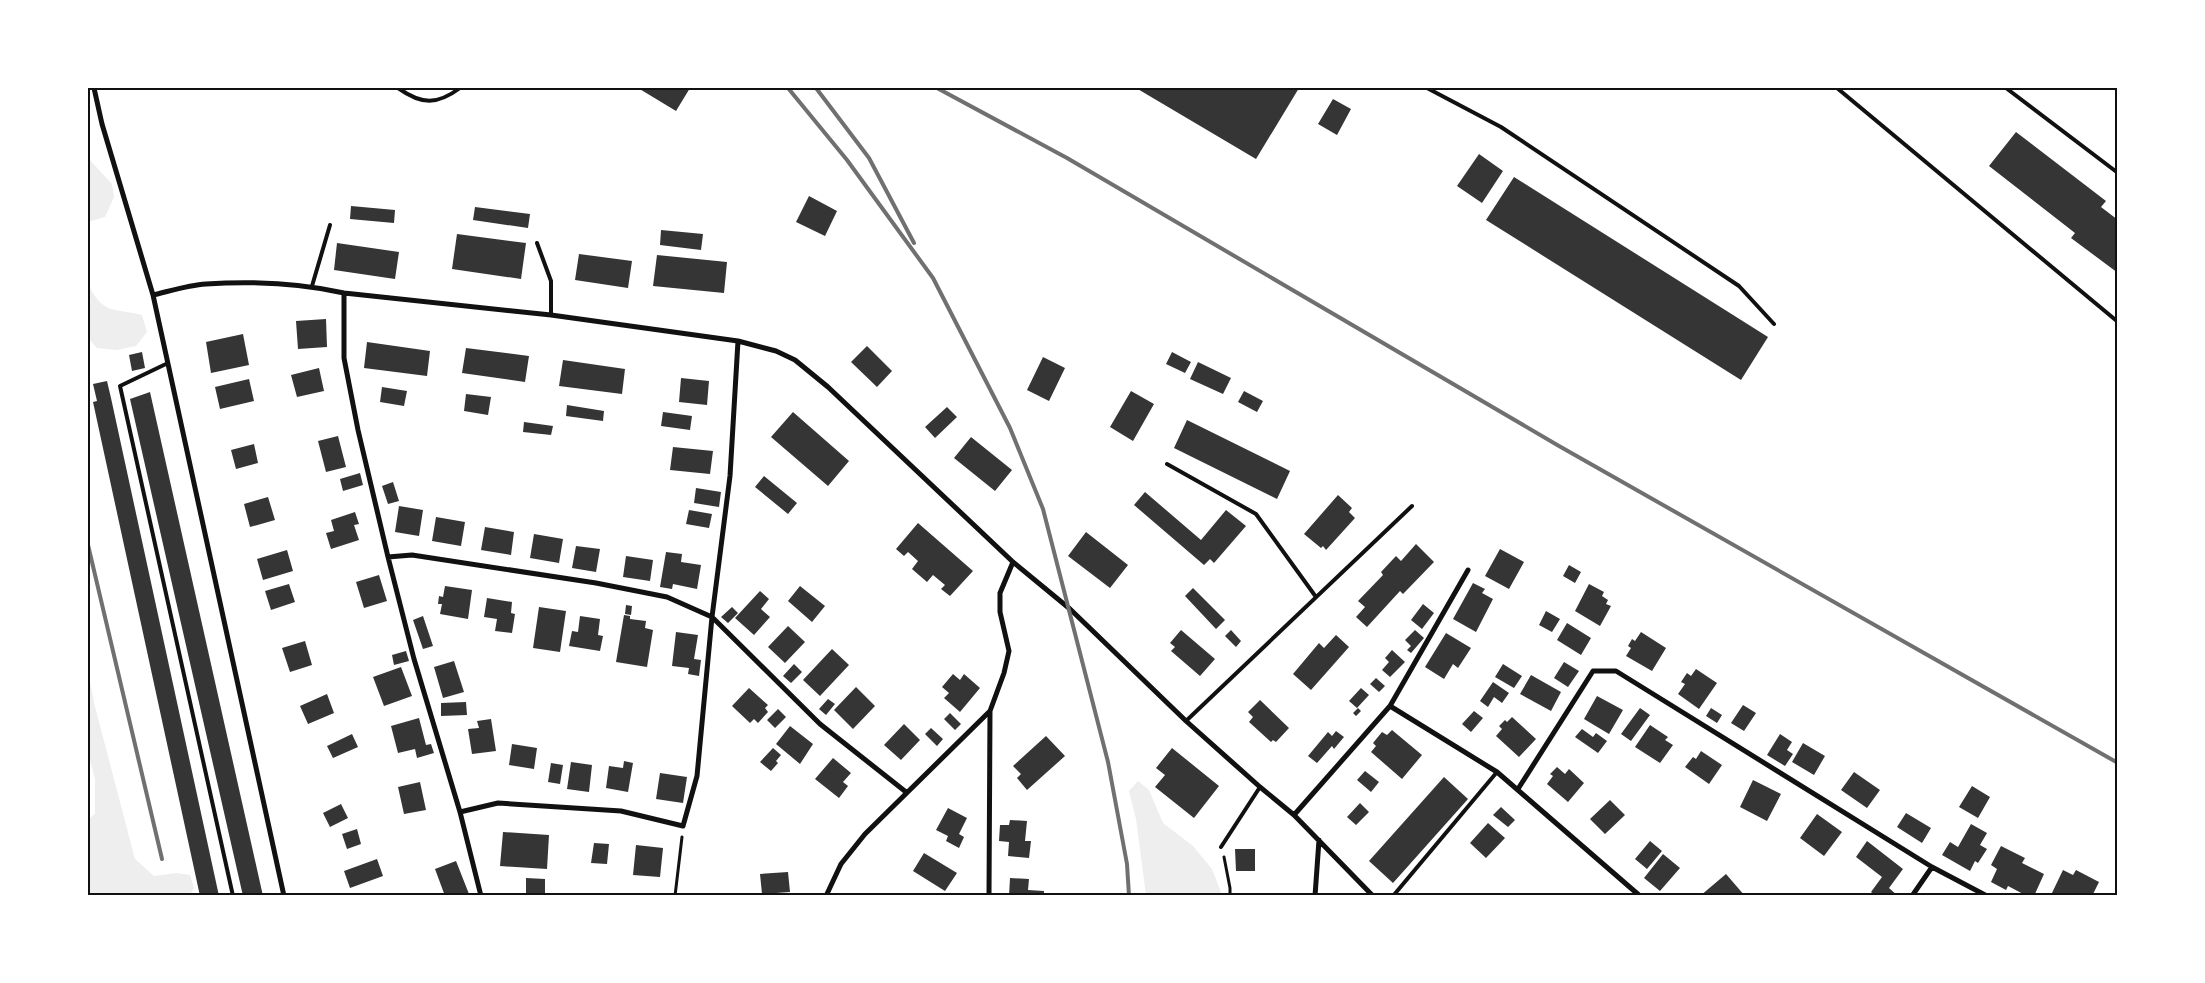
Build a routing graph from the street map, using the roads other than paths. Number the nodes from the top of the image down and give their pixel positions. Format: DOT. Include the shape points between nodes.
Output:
graph roads {
  1 [pos="94,88"];
  2 [pos="398,88"];
  3 [pos="460,88"];
  4 [pos="1427,88"];
  5 [pos="1837,88"];
  6 [pos="2006,88"];
  7 [pos="2118,173"];
  8 [pos="330,225"];
  9 [pos="537,242"];
  10 [pos="312,286"];
  11 [pos="344,294"];
  12 [pos="153,295"];
  13 [pos="551,315"];
  14 [pos="2118,322"];
  15 [pos="1774,324"];
  16 [pos="738,341"];
  17 [pos="168,363"];
  18 [pos="1167,464"];
  19 [pos="1412,506"];
  20 [pos="388,557"];
  21 [pos="1013,562"];
  22 [pos="1468,570"];
  23 [pos="1316,597"];
  24 [pos="712,617"];
  25 [pos="1390,706"];
  26 [pos="990,711"];
  27 [pos="1186,721"];
  28 [pos="1497,772"];
  29 [pos="1260,787"];
  30 [pos="1518,789"];
  31 [pos="906,792"];
  32 [pos="460,812"];
  33 [pos="1294,814"];
  34 [pos="1320,840"];
  35 [pos="1221,847"];
  36 [pos="1932,867"];
  37 [pos="233,896"];
  38 [pos="284,896"];
  39 [pos="481,896"];
  40 [pos="826,896"];
  41 [pos="989,896"];
  42 [pos="1315,896"];
  43 [pos="1374,896"];
  44 [pos="1393,896"];
  45 [pos="1640,896"];
  46 [pos="1912,896"];
  47 [pos="1987,896"];
  1 -- 12 [label="street"];
  2 -- 3 [label="lane" via="427,102 445,99"];
  4 -- 15 [label="lane" via="1501,127 1739,286"];
  5 -- 14 [label="lane"];
  6 -- 7 [label="lane"];
  8 -- 10 [label="lane"];
  9 -- 13 [label="lane" via="551,281"];
  10 -- 11 [label="street"];
  10 -- 12 [label="street" via="204,284"];
  11 -- 13 [label="street"];
  11 -- 20 [label="street" via="344,358"];
  12 -- 17 [label="street"];
  13 -- 16 [label="street"];
  16 -- 21 [label="street" via="776,351 795,360 828,386"];
  16 -- 24 [label="street" via="730,476"];
  17 -- 37 [label="lane" via="120,386"];
  17 -- 38 [label="street"];
  18 -- 23 [label="lane" via="1256,514"];
  19 -- 23 [label="lane"];
  20 -- 24 [label="street" via="412,555 596,583 667,598"];
  20 -- 32 [label="street" via="414,659"];
  21 -- 26 [label="street" via="1000,593 1000,612 1009,651"];
  21 -- 27 [label="street" via="1070,610"];
  22 -- 25 [label="street"];
  23 -- 27 [label="lane"];
  24 -- 31 [label="street" via="820,724"];
  24 -- 32 [label="street" via="698,776 683,826 621,811 498,803"];
  25 -- 28 [label="street"];
  25 -- 33 [label="street"];
  26 -- 31 [label="street"];
  26 -- 41 [label="street"];
  27 -- 29 [label="street"];
  28 -- 30 [label="street"];
  28 -- 44 [label="lane"];
  29 -- 33 [label="street"];
  29 -- 35 [label="lane"];
  30 -- 36 [label="street" via="1593,671 1616,671"];
  30 -- 45 [label="street"];
  31 -- 40 [label="street" via="841,864"];
  32 -- 39 [label="street"];
  33 -- 34 [label="street"];
  34 -- 42 [label="street"];
  34 -- 43 [label="street"];
  36 -- 46 [label="street"];
  36 -- 47 [label="street"];
}
